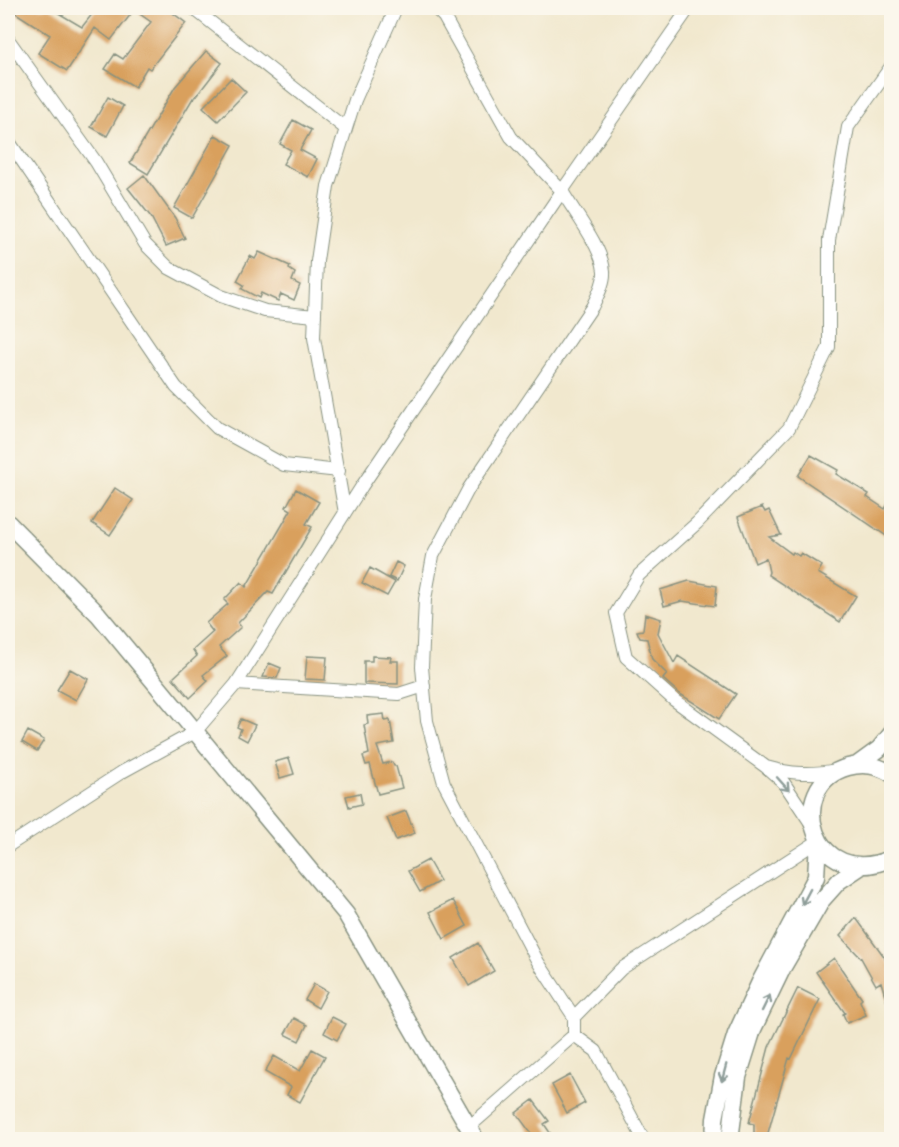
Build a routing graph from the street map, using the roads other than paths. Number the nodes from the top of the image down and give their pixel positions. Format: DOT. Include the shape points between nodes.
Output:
graph roads {
  1 [pos="193,8"];
  2 [pos="396,8"];
  3 [pos="435,8"];
  4 [pos="690,8"];
  5 [pos="8,39"];
  6 [pos="891,64"];
  7 [pos="346,129"];
  8 [pos="8,140"];
  9 [pos="562,191"];
  10 [pos="315,316"];
  11 [pos="339,471"];
  12 [pos="345,513"];
  13 [pos="8,523"];
  14 [pos="236,684"];
  15 [pos="424,686"];
  16 [pos="195,732"];
  17 [pos="891,733"];
  18 [pos="766,767"];
  19 [pos="849,767"];
  20 [pos="891,774"];
  21 [pos="815,833"];
  22 [pos="8,846"];
  23 [pos="891,858"];
  24 [pos="860,867"];
  25 [pos="574,1017"];
  26 [pos="574,1035"];
  27 [pos="472,1134"];
  28 [pos="644,1140"];
  29 [pos="714,1140"];
  30 [pos="730,1140"];
  1 -- 7 [label="street"];
  2 -- 7 [label="street"];
  3 -- 9 [label="street" via="444,17 511,137"];
  4 -- 9 [label="street"];
  5 -- 10 [label="street" via="96,162 145,244 169,268 221,296 265,311"];
  6 -- 18 [label="street" via="848,127 829,240 829,346 789,428 697,524 639,575 616,613 626,657 674,700"];
  7 -- 10 [label="street" via="328,186 317,261"];
  8 -- 11 [label="street" via="176,387 217,428 284,465"];
  9 -- 12 [label="street"];
  9 -- 15 [label="street" via="593,242 604,271 601,289 469,488 433,556 425,599"];
  10 -- 11 [label="street" via="314,338"];
  11 -- 12 [label="street"];
  12 -- 14 [label="street"];
  13 -- 16 [label="street" via="98,614"];
  14 -- 15 [label="street" via="399,694"];
  14 -- 16 [label="street"];
  15 -- 25 [label="street" via="428,721 444,783 538,962"];
  16 -- 22 [label="street" via="122,772"];
  16 -- 27 [label="street" via="346,914"];
  17 -- 19 [label="street" via="879,749"];
  18 -- 19 [label="street" via="792,774 815,774"];
  18 -- 21 [label="street, one-way" via="784,783"];
  19 -- 20 [label="street" via="874,766"];
  19 -- 21 [label="street" via="827,778 817,792 812,808"];
  21 -- 24 [label="street" via="829,854"];
  21 -- 25 [label="street" via="621,969"];
  21 -- 29 [label="street, one-way" via="816,877 736,1034 714,1119"];
  23 -- 24 [label="street"];
  30 -- 24 [label="street, one-way" via="738,1077 753,1029 822,900 839,880"];
  25 -- 26 [label="street"];
  26 -- 27 [label="street"];
  26 -- 28 [label="street" via="596,1051"];
}
